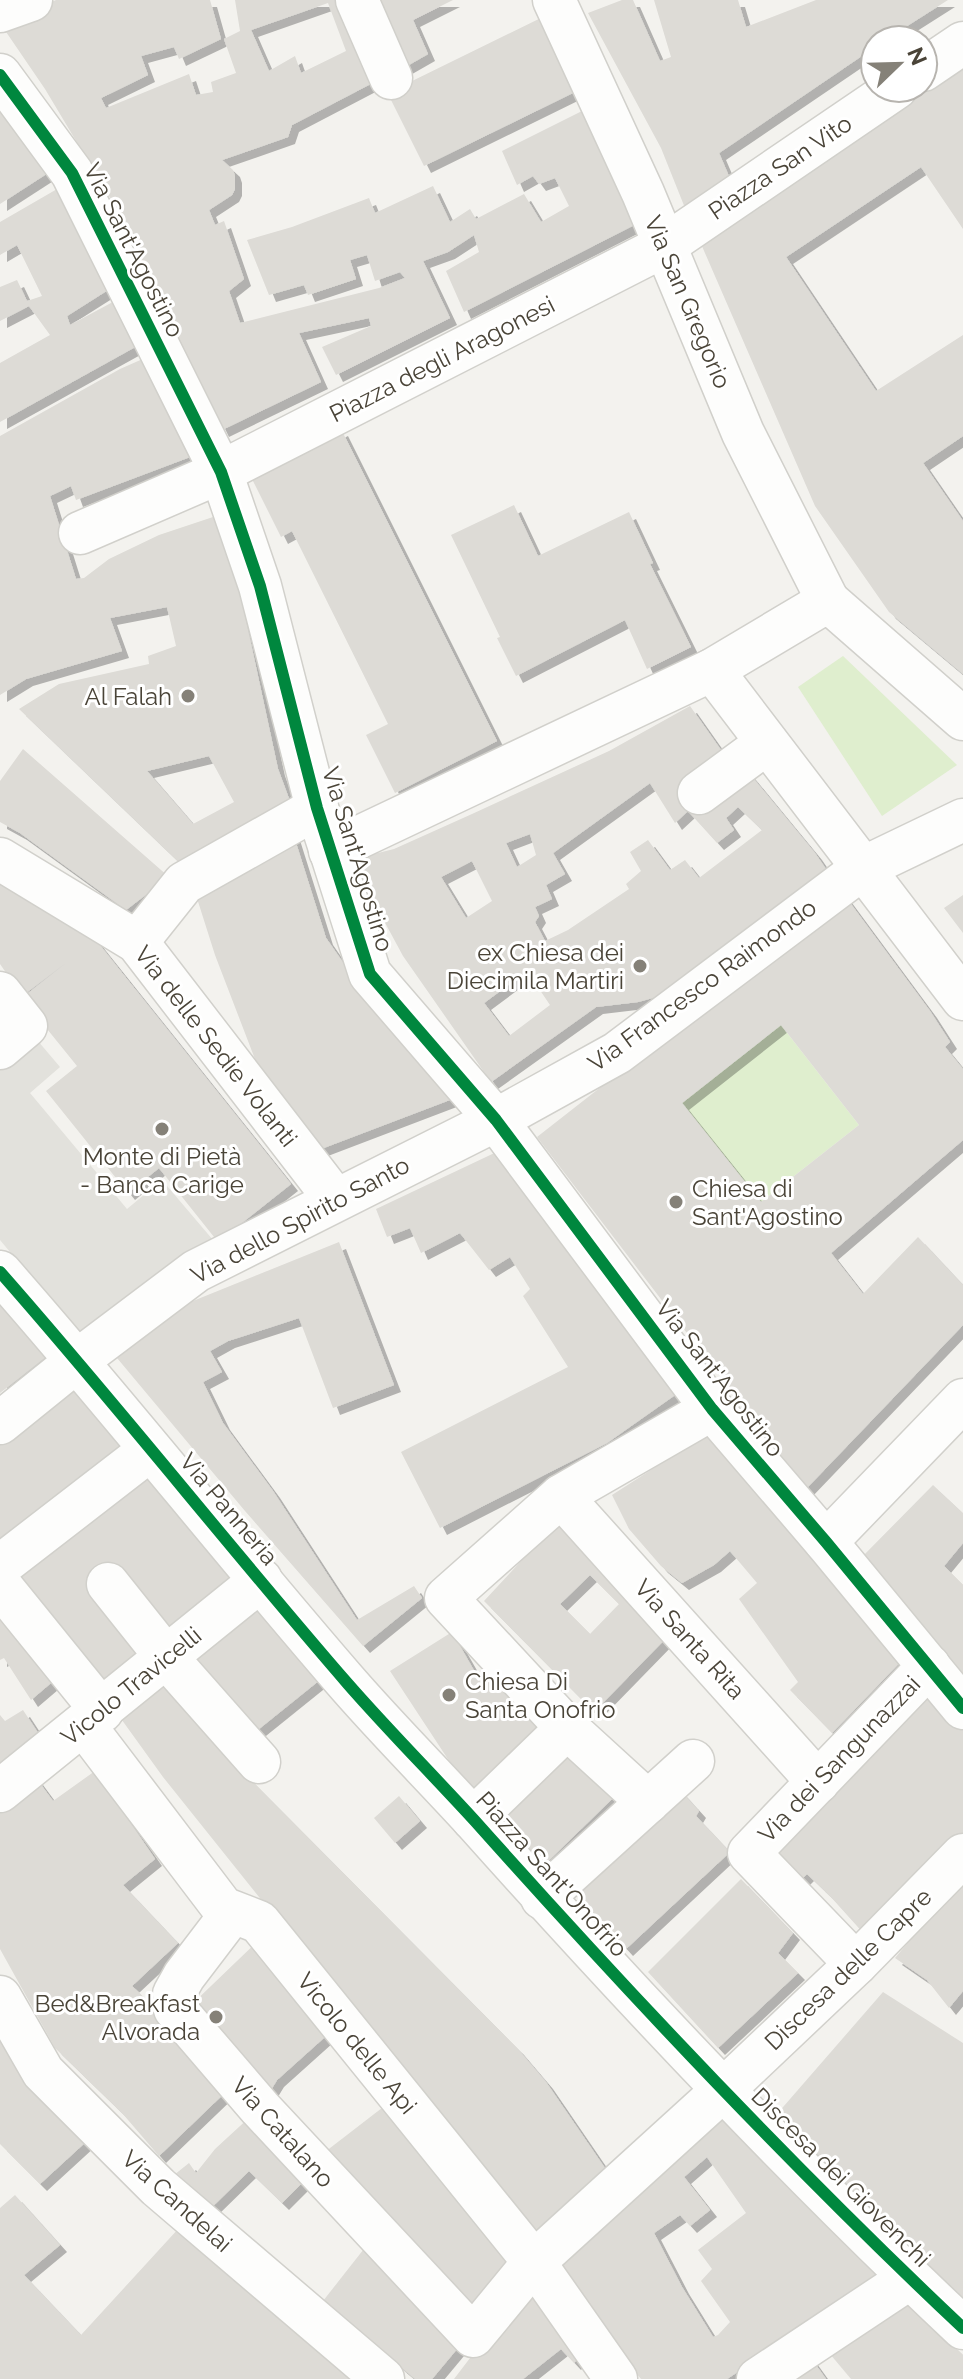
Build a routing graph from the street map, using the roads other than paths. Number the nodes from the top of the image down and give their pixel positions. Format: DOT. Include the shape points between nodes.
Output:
graph roads {
  1 [pos="31,0"];
  2 [pos="357,0"];
  3 [pos="554,0"];
  4 [pos="0,11"];
  5 [pos="963,43"];
  6 [pos="939,59"];
  7 [pos="0,75"];
  8 [pos="391,78"];
  9 [pos="873,104"];
  10 [pos="664,246"];
  11 [pos="221,472"];
  12 [pos="80,533"];
  13 [pos="828,601"];
  14 [pos="712,670"];
  15 [pos="963,719"];
  16 [pos="767,743"];
  17 [pos="699,793"];
  18 [pos="317,808"];
  19 [pos="963,820"];
  20 [pos="330,851"];
  21 [pos="0,859"];
  22 [pos="863,868"];
  23 [pos="137,942"];
  24 [pos="0,993"];
  25 [pos="963,999"];
  26 [pos="0,1048"];
  27 [pos="496,1120"];
  28 [pos="335,1199"];
  29 [pos="0,1272"];
  30 [pos="78,1360"];
  31 [pos="963,1400"];
  32 [pos="712,1409"];
  33 [pos="0,1423"];
  34 [pos="150,1450"];
  35 [pos="561,1496"];
  36 [pos="826,1542"];
  37 [pos="0,1566"];
  38 [pos="261,1580"];
  39 [pos="108,1584"];
  40 [pos="0,1585"];
  41 [pos="167,1658"];
  42 [pos="929,1666"];
  43 [pos="350,1686"];
  44 [pos="963,1708"];
  45 [pos="93,1718"];
  46 [pos="567,1728"];
  47 [pos="693,1761"];
  48 [pos="259,1762"];
  49 [pos="818,1782"];
  50 [pos="0,1791"];
  51 [pos="648,1802"];
  52 [pos="473,1819"];
  53 [pos="963,1855"];
  54 [pos="542,1898"];
  55 [pos="232,1913"];
  56 [pos="856,1964"];
  57 [pos="0,1997"];
  58 [pos="723,2090"];
  59 [pos="534,2262"];
  60 [pos="910,2278"];
  61 [pos="963,2328"];
  62 [pos="473,2336"];
  63 [pos="383,2379"];
  64 [pos="616,2379"];
  65 [pos="758,2379"];
  1 -- 4 [label="street"];
  2 -- 8 [label="street"];
  3 -- 10 [label="street, Via San Gregorio"];
  5 -- 6 [label="street"];
  7 -- 11 [label="street, Via Sant'Agostino" via="72,173"];
  9 -- 10 [label="street, Piazza San Vito"];
  10 -- 11 [label="street, Piazza degli Aragonesi"];
  10 -- 13 [label="street, Via San Gregorio" via="743,433"];
  11 -- 12 [label="street, Piazza degli Aragonesi"];
  11 -- 18 [label="street, Via Sant'Agostino" via="260,586"];
  13 -- 14 [label="street"];
  13 -- 15 [label="street"];
  14 -- 16 [label="street"];
  14 -- 20 [label="street"];
  16 -- 17 [label="street"];
  16 -- 22 [label="street"];
  18 -- 20 [label="street, Via Sant'Agostino"];
  18 -- 23 [label="street" via="184,883"];
  19 -- 22 [label="street, Via Francesco Raimondo"];
  20 -- 27 [label="street, Via Sant'Agostino" via="370,974"];
  21 -- 23 [label="street, Via delle Sedie Volanti"];
  22 -- 25 [label="street"];
  22 -- 27 [label="street, Via Francesco Raimondo" via="617,1053"];
  23 -- 28 [label="street, Via delle Sedie Volanti"];
  24 -- 26 [label="street" via="26,1026"];
  27 -- 28 [label="street, Via dello Spirito Santo"];
  27 -- 32 [label="street, Via Sant'Agostino"];
  28 -- 30 [label="street, Via dello Spirito Santo" via="196,1271"];
  29 -- 30 [label="street, Via Panneria"];
  30 -- 33 [label="street, Via dello Spirito Santo"];
  30 -- 34 [label="street, Via Panneria"];
  31 -- 36 [label="street"];
  32 -- 35 [label="street"];
  32 -- 36 [label="street, Via Sant'Agostino"];
  34 -- 37 [label="street"];
  34 -- 38 [label="street, Via Panneria"];
  35 -- 46 [label="street" via="446,1598"];
  35 -- 49 [label="street, Via Santa Rita"];
  36 -- 42 [label="street, Via Sant'Agostino"];
  38 -- 41 [label="street, Vicolo Travicelli"];
  38 -- 43 [label="street, Via Panneria"];
  39 -- 41 [label="street"];
  40 -- 45 [label="street, Vicolo delle Api"];
  41 -- 45 [label="street, Vicolo Travicelli"];
  41 -- 48 [label="street"];
  42 -- 44 [label="street, Via Sant'Agostino"];
  42 -- 49 [label="street, Via dei Sangunazzai"];
  43 -- 52 [label="street, Piazza Sant'Onofrio"];
  45 -- 50 [label="street, Vicolo Travicelli"];
  45 -- 55 [label="street, Vicolo delle Api" via="223,1908"];
  46 -- 51 [label="street"];
  46 -- 52 [label="street"];
  47 -- 51 [label="street"];
  49 -- 56 [label="street, Via dei Sangunazzai" via="749,1853"];
  51 -- 54 [label="street"];
  52 -- 54 [label="street, Piazza Sant'Onofrio"];
  53 -- 56 [label="street, Discesa delle Capre"];
  54 -- 58 [label="street, Piazza Sant'Onofrio"];
  55 -- 59 [label="street, Vicolo delle Api" via="259,1922"];
  55 -- 62 [label="street, Via Catalano" via="184,1976 174,1994 175,2009"];
  56 -- 58 [label="street, Discesa delle Capre"];
  57 -- 63 [label="street, Via Candelai" via="43,2072 158,2187"];
  58 -- 59 [label="street, Discesa delle Capre"];
  58 -- 60 [label="street, Discesa dei Giovenchi"];
  59 -- 62 [label="street, Discesa delle Capre"];
  59 -- 64 [label="street, Vicolo delle Api"];
  60 -- 61 [label="street, Discesa dei Giovenchi"];
  60 -- 65 [label="street"];
}
